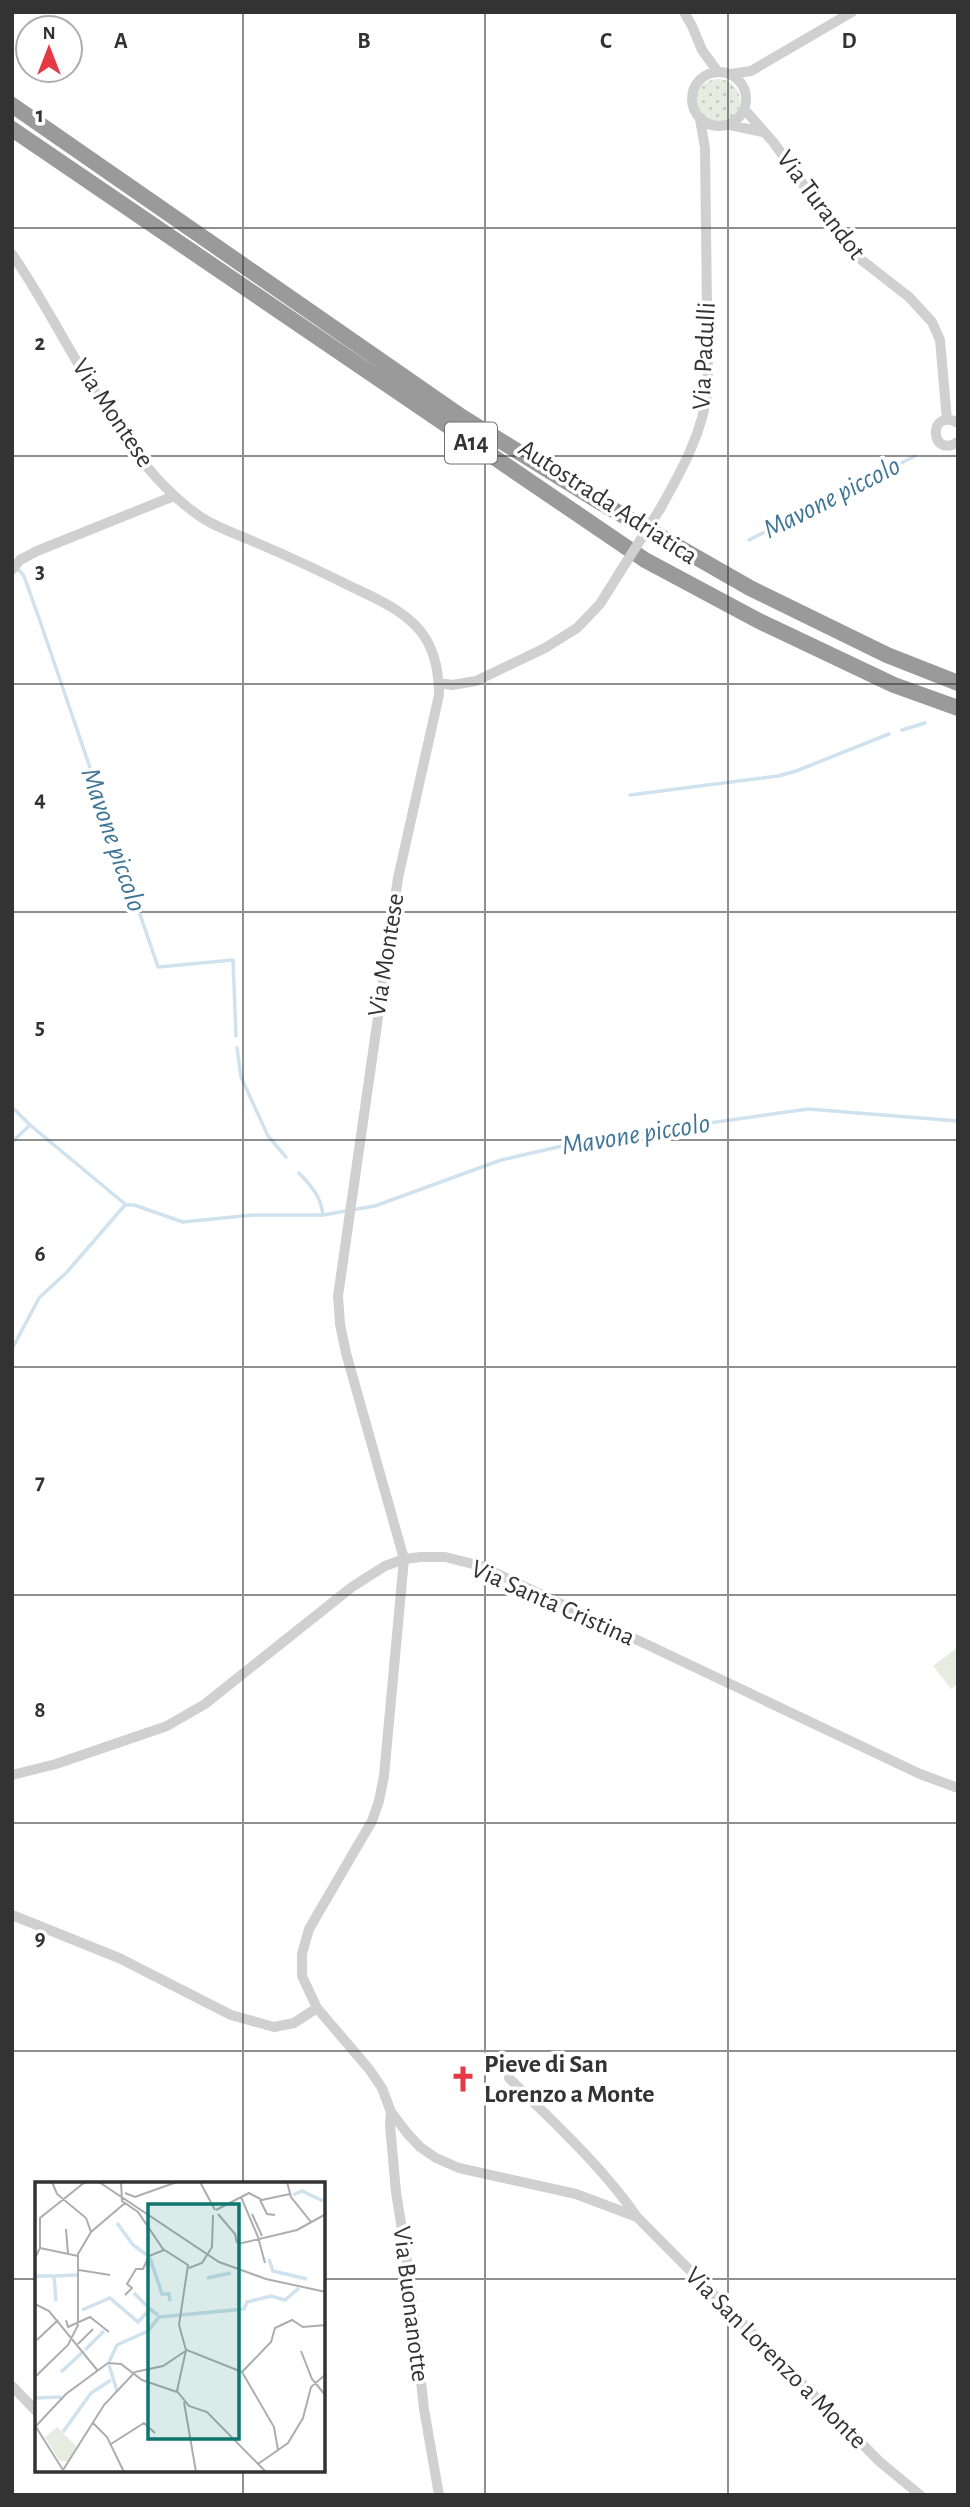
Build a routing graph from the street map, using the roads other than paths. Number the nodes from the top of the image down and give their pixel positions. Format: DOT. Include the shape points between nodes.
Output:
graph roads {
  1 [pos="684,12"];
  2 [pos="852,12"];
  3 [pos="702,50"];
  4 [pos="751,71"];
  5 [pos="724,73"];
  6 [pos="699,81"];
  7 [pos="744,89"];
  8 [pos="12,105"];
  9 [pos="745,110"];
  10 [pos="700,119"];
  11 [pos="725,126"];
  12 [pos="12,129"];
  13 [pos="762,132"];
  14 [pos="705,148"];
  15 [pos="12,254"];
  16 [pos="952,422"];
  17 [pos="958,442"];
  18 [pos="174,496"];
  19 [pos="12,570"];
  20 [pos="439,683"];
  21 [pos="958,683"];
  22 [pos="958,708"];
  23 [pos="404,1559"];
  24 [pos="12,1775"];
  25 [pos="958,1787"];
  26 [pos="12,1915"];
  27 [pos="317,2008"];
  28 [pos="509,2078"];
  29 [pos="391,2112"];
  30 [pos="637,2217"];
  31 [pos="12,2386"];
  32 [pos="35,2410"];
  33 [pos="439,2495"];
  34 [pos="920,2495"];
  1 -- 3 [label="street"];
  2 -- 4 [label="street"];
  3 -- 5 [label="street"];
  3 -- 6 [label="street"];
  4 -- 5 [label="street"];
  4 -- 7 [label="street"];
  5 -- 6 [label="street"];
  5 -- 7 [label="street"];
  6 -- 10 [label="street" via="692,96"];
  7 -- 9 [label="street"];
  8 -- 21 [label="highway, Autostrada Adriatica / A14" via="462,417 598,501 750,588 887,655"];
  9 -- 11 [label="street"];
  9 -- 13 [label="street, Via Turandot"];
  10 -- 11 [label="street"];
  10 -- 14 [label="street, Via Padulli"];
  11 -- 13 [label="street, Via Turandot"];
  11 -- 14 [label="street"];
  12 -- 22 [label="highway, Autostrada Adriatica / A14" via="645,560 894,685"];
  13 -- 16 [label="street, Via Turandot" via="850,251 909,297 932,322 940,340"];
  14 -- 20 [label="street, Via Padulli, bridge" via="709,363 702,420 686,462 600,604 577,628 476,681"];
  15 -- 18 [label="street, Via Montese" via="129,442"];
  16 -- 17 [label="street" via="937,426 936,438 947,446"];
  18 -- 19 [label="street, Via Montese" via="37,551"];
  18 -- 20 [label="street, Via Montese" via="208,521 310,566 415,624 434,657"];
  20 -- 23 [label="street, Via Montese" via="398,878 338,1296 340,1324"];
  23 -- 24 [label="street, Via Santa Cristina" via="352,1587 205,1704 167,1726"];
  23 -- 25 [label="street, Via Santa Cristina" via="445,1558 481,1566 920,1774"];
  23 -- 27 [label="street, Via San Lorenzo a Monte" via="379,1801 360,1845 309,1929 302,1954 302,1976"];
  26 -- 27 [label="street" via="119,1958 231,2015 274,2027 295,2023"];
  27 -- 29 [label="street, Via San Lorenzo a Monte" via="369,2068"];
  28 -- 30 [label="street, Via San Lorenzo a Monte" via="604,2173"];
  29 -- 30 [label="street, Via San Lorenzo a Monte" via="420,2147 448,2163 576,2194"];
  29 -- 33 [label="street, Via Buonanotte" via="396,2192"];
  30 -- 34 [label="street, Via San Lorenzo a Monte" via="880,2462"];
  31 -- 32 [label="street"];
}
